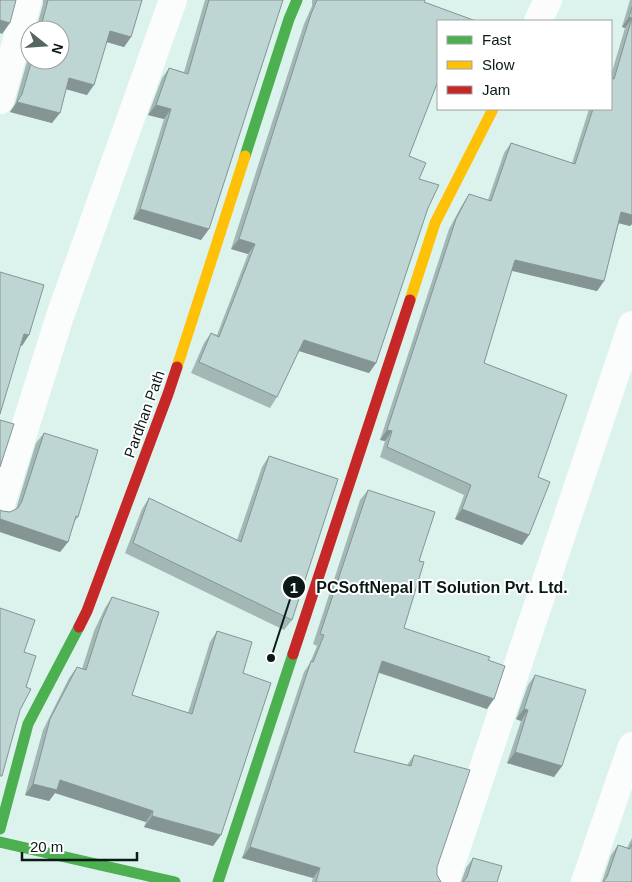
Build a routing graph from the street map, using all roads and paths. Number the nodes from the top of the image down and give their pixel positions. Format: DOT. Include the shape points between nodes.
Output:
graph roads {
  1 [pos="28,0"];
  2 [pos="173,0"];
  3 [pos="297,0"];
  4 [pos="548,0"];
  5 [pos="538,20"];
  6 [pos="0,100"];
  7 [pos="492,110"];
  8 [pos="632,325"];
  9 [pos="0,507"];
  10 [pos="632,746"];
  11 [pos="0,829"];
  12 [pos="0,842"];
  13 [pos="175,882"];
  14 [pos="218,882"];
  15 [pos="445,882"];
  16 [pos="585,882"];
  1 -- 6 [label="street"];
  2 -- 9 [label="street" via="60,316"];
  3 -- 11 [label="street, Pardhan Path" via="168,394 88,611 28,724"];
  4 -- 5 [label="street"];
  7 -- 14 [label="street" via="435,223"];
  8 -- 15 [label="street"];
  10 -- 16 [label="street"];
  12 -- 13 [label="street"];
}
